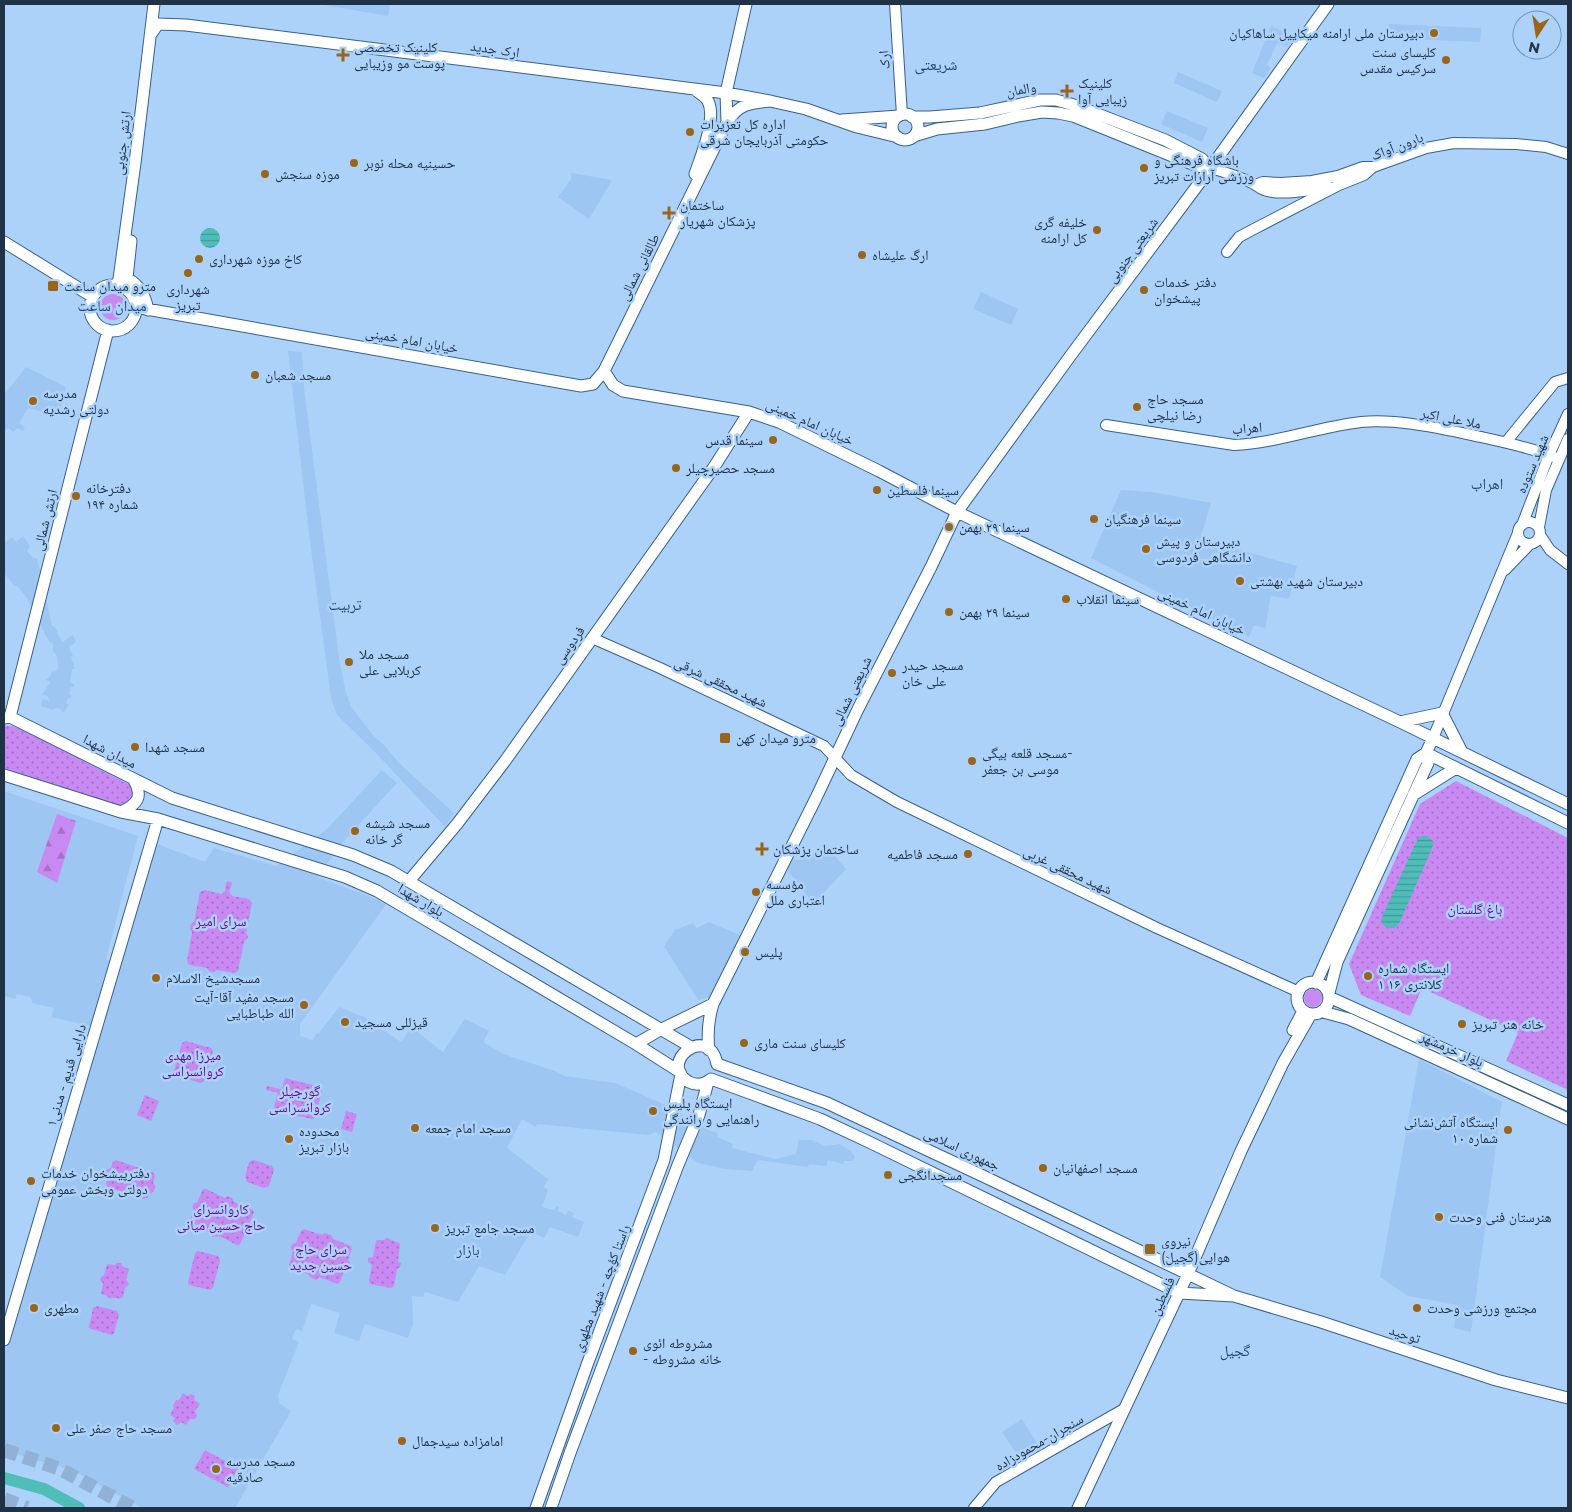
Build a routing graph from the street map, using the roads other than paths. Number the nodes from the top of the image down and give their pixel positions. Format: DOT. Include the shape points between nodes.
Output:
graph roads {
  1 [pos="154,4"];
  2 [pos="158,4"];
  3 [pos="746,4"];
  4 [pos="894,4"];
  5 [pos="1325,4"];
  6 [pos="162,23"];
  7 [pos="151,34"];
  8 [pos="695,90"];
  9 [pos="726,93"];
  10 [pos="770,101"];
  11 [pos="904,116"];
  12 [pos="838,120"];
  13 [pos="727,122"];
  14 [pos="914,136"];
  15 [pos="898,137"];
  16 [pos="1165,140"];
  17 [pos="1160,152"];
  18 [pos="1568,154"];
  19 [pos="1373,167"];
  20 [pos="1210,168"];
  21 [pos="1255,184"];
  22 [pos="1339,185"];
  23 [pos="130,197"];
  24 [pos="687,205"];
  25 [pos="4,242"];
  26 [pos="1227,252"];
  27 [pos="118,286"];
  28 [pos="93,297"];
  29 [pos="135,307"];
  30 [pos="148,310"];
  31 [pos="108,330"];
  32 [pos="604,371"];
  33 [pos="1568,378"];
  34 [pos="1568,414"];
  35 [pos="747,416"];
  36 [pos="1391,421"];
  37 [pos="1106,425"];
  38 [pos="1568,439"];
  39 [pos="1506,442"];
  40 [pos="1554,457"];
  41 [pos="958,512"];
  42 [pos="1520,529"];
  43 [pos="1540,531"];
  44 [pos="1530,544"];
  45 [pos="1568,564"];
  46 [pos="1501,574"];
  47 [pos="592,638"];
  48 [pos="1442,713"];
  49 [pos="7,718"];
  50 [pos="1400,722"];
  51 [pos="1433,738"];
  52 [pos="1462,752"];
  53 [pos="1426,753"];
  54 [pos="835,757"];
  55 [pos="1456,768"];
  56 [pos="4,775"];
  57 [pos="134,780"];
  58 [pos="1413,795"];
  59 [pos="1568,804"];
  60 [pos="121,812"];
  61 [pos="158,819"];
  62 [pos="1568,823"];
  63 [pos="409,881"];
  64 [pos="1316,982"];
  65 [pos="1299,992"];
  66 [pos="1329,995"];
  67 [pos="712,1004"];
  68 [pos="1323,1012"];
  69 [pos="1307,1013"];
  70 [pos="660,1030"];
  71 [pos="636,1044"];
  72 [pos="691,1048"];
  73 [pos="1443,1048"];
  74 [pos="710,1050"];
  75 [pos="1438,1059"];
  76 [pos="681,1073"];
  77 [pos="710,1080"];
  78 [pos="1568,1105"];
  79 [pos="1568,1119"];
  80 [pos="876,1125"];
  81 [pos="870,1142"];
  82 [pos="668,1144"];
  83 [pos="684,1152"];
  84 [pos="1185,1273"];
  85 [pos="1176,1292"];
  86 [pos="1234,1296"];
  87 [pos="4,1340"];
  88 [pos="588,1365"];
  89 [pos="601,1371"];
  90 [pos="1568,1398"];
  91 [pos="1124,1409"];
  92 [pos="536,1508"];
  93 [pos="551,1508"];
  94 [pos="974,1508"];
  95 [pos="1078,1508"];
  1 -- 7 [label="main road, ارتش جنوبی"];
  2 -- 6 [label="main road" via="157,18"];
  3 -- 9 [label="main road"];
  4 -- 11 [label="street, ارک"];
  5 -- 20 [label="main road, شریعتی جنوبی"];
  6 -- 7 [label="main road"];
  6 -- 8 [label="main road, ارک جدید"];
  7 -- 23 [label="main road, ارتش جنوبی"];
  8 -- 9 [label="main road, ارک جدید"];
  8 -- 24 [label="main road" via="707,99 711,121"];
  9 -- 10 [label="main road, ارک جدید"];
  9 -- 13 [label="main road"];
  10 -- 12 [label="main road, ارک جدید"];
  10 -- 13 [label="main road" via="742,107"];
  11 -- 12 [label="main road, والمان"];
  11 -- 14 [label="main road" via="918,126"];
  11 -- 15 [label="main road" via="892,124"];
  11 -- 16 [label="main road, والمان" via="980,113 1040,100 1056,100"];
  12 -- 15 [label="main road"];
  13 -- 24 [label="main road, طالقانی شمالی"];
  14 -- 15 [label="main road"];
  14 -- 17 [label="main road, والمان" via="1042,112 1058,113"];
  16 -- 17 [label="main road"];
  16 -- 20 [label="main road, والمان" via="1202,159"];
  17 -- 20 [label="main road, والمان"];
  18 -- 19 [label="street, بارون آواک" via="1546,147 1516,144 1454,143 1426,148"];
  19 -- 21 [label="street, والمان" via="1312,181"];
  19 -- 22 [label="street, بارون آواک" via="1364,175"];
  20 -- 21 [label="street, والمان"];
  20 -- 41 [label="main road, شریعتی جنوبی"];
  21 -- 22 [label="street, والمان" via="1261,190 1277,192"];
  22 -- 26 [label="street, بارون آواک" via="1239,237"];
  23 -- 27 [label="main road, ارتش جنوبی"];
  23 -- 30 [label="main road" via="134,216 127,278 141,289"];
  24 -- 32 [label="main road, طالقانی شمالی"];
  25 -- 28 [label="main road"];
  27 -- 28 [label="main road" via="106,286"];
  27 -- 29 [label="main road" via="132,296"];
  28 -- 31 [label="main road" via="91,314 97,324"];
  29 -- 30 [label="main road, خیابان امام خمینی"];
  29 -- 31 [label="main road" via="133,319 125,327"];
  30 -- 32 [label="main road, خیابان امام خمینی" via="581,386 593,384"];
  31 -- 49 [label="main road, ارتش شمالی"];
  32 -- 35 [label="main road, خیابان امام خمینی" via="613,386 623,391"];
  33 -- 39 [label="street" via="1555,382"];
  34 -- 40 [label="street, شهید ستوده"];
  35 -- 41 [label="main road, خیابان امام خمینی" via="779,422"];
  35 -- 47 [label="main road, فردوسی"];
  36 -- 37 [label="street, اهراب" via="1354,424 1234,445"];
  36 -- 39 [label="street, ملا علی اکبر"];
  38 -- 40 [label="street, شهید ستوده"];
  39 -- 40 [label="street, ملا علی اکبر"];
  40 -- 42 [label="street, شهید ستوده"];
  40 -- 43 [label="street, شهید ستوده"];
  41 -- 50 [label="main road, خیابان امام خمینی"];
  41 -- 54 [label="main road, شریعتی شمالی"];
  42 -- 43 [label="street" via="1531,522"];
  42 -- 44 [label="street" via="1520,540"];
  42 -- 46 [label="street, شهید ستوده"];
  43 -- 44 [label="street" via="1537,541"];
  43 -- 45 [label="street" via="1550,550"];
  44 -- 46 [label="street"];
  46 -- 48 [label="street, شهید ستوده"];
  47 -- 54 [label="street, شهید محققی شرقی" via="824,746"];
  47 -- 63 [label="main road, فردوسی" via="500,768"];
  48 -- 50 [label="main road"];
  48 -- 51 [label="street, شهید ستوده"];
  48 -- 52 [label="main road"];
  49 -- 57 [label="main road, میدان شهدا"];
  50 -- 51 [label="main road, خیابان امام خمینی"];
  51 -- 52 [label="main road, خیابان امام خمینی"];
  51 -- 53 [label="main road"];
  52 -- 59 [label="main road, خیابان امام خمینی"];
  53 -- 55 [label="main road"];
  53 -- 58 [label="main road" via="1428,763"];
  53 -- 64 [label="main road" via="1417,759"];
  54 -- 65 [label="street, شهید محققی غربی" via="851,775 897,802 1157,928"];
  54 -- 67 [label="main road, شریعتی شمالی"];
  55 -- 58 [label="main road"];
  55 -- 62 [label="main road"];
  56 -- 60 [label="main road"];
  57 -- 60 [label="main road, میدان شهدا" via="139,796 136,803"];
  57 -- 63 [label="main road, بلوار شهدا" via="172,798 352,855"];
  58 -- 66 [label="main road" via="1337,962"];
  60 -- 61 [label="main road, بلوار شهدا"];
  61 -- 71 [label="main road, بلوار شهدا" via="345,877 378,891"];
  61 -- 87 [label="main road, دارایی قدیم - مدنی۱"];
  63 -- 70 [label="main road, بلوار شهدا"];
  64 -- 65 [label="main road" via="1304,985"];
  64 -- 66 [label="main road" via="1324,986"];
  65 -- 69 [label="main road" via="1297,1000"];
  66 -- 68 [label="main road"];
  66 -- 73 [label="main road, بلوار خرمشهر"];
  67 -- 70 [label="main road"];
  67 -- 74 [label="main road, شریعتی شمالی" via="708,1023"];
  68 -- 69 [label="main road"];
  68 -- 75 [label="main road, بلوار خرمشهر" via="1349,1019"];
  69 -- 84 [label="main road, فلسطین"];
  70 -- 71 [label="main road"];
  70 -- 72 [label="main road, بلوار شهدا"];
  71 -- 76 [label="main road, بلوار شهدا"];
  72 -- 74 [label="main road" via="697,1046"];
  72 -- 76 [label="main road, راستا کؤچه - شهید مطهری" via="679,1060"];
  73 -- 75 [label="main road"];
  73 -- 78 [label="main road, بلوار خرمشهر"];
  74 -- 80 [label="main road, جمهوری اسلامی" via="717,1064 827,1103"];
  75 -- 79 [label="main road, بلوار خرمشهر"];
  76 -- 77 [label="main road, بلوار شهدا" via="693,1084"];
  76 -- 82 [label="main road, راستا کؤچه - شهید مطهری"];
  77 -- 81 [label="main road" via="820,1119"];
  77 -- 83 [label="main road"];
  80 -- 81 [label="main road"];
  80 -- 84 [label="main road, جمهوری اسلامی"];
  81 -- 85 [label="main road"];
  82 -- 83 [label="main road" via="677,1143"];
  82 -- 88 [label="main road, راستا کؤچه - شهید مطهری"];
  83 -- 89 [label="main road"];
  84 -- 85 [label="main road, فلسطین"];
  84 -- 86 [label="main road, جمهوری اسلامی"];
  85 -- 86 [label="main road"];
  85 -- 91 [label="main road, فلسطین"];
  86 -- 90 [label="main road, توحید" via="1496,1380"];
  88 -- 89 [label="main road"];
  88 -- 92 [label="main road, راستا کؤچه - شهید مطهری"];
  89 -- 93 [label="main road"];
  91 -- 94 [label="street, سنجران-محمودزاده" via="996,1482"];
  91 -- 95 [label="main road, فلسطین"];
}
